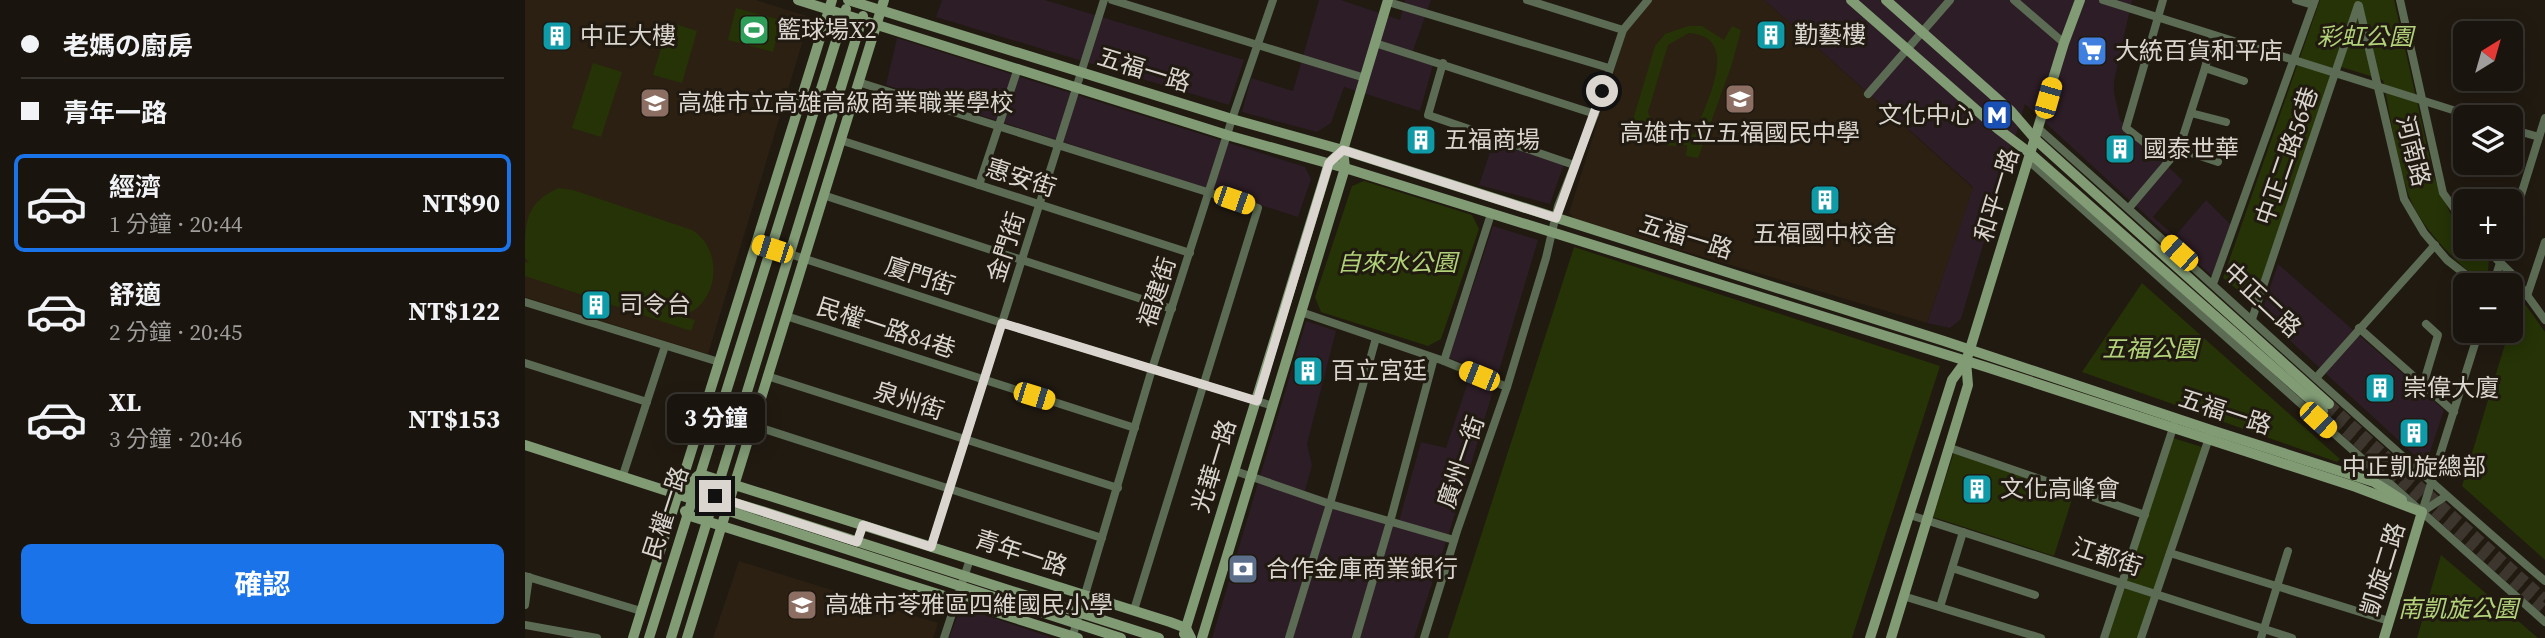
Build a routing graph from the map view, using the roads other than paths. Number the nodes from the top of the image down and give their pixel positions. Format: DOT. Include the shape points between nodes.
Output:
graph roads {
  1 [pos="798,0"];
  2 [pos="849,0"];
  3 [pos="1104,0"];
  4 [pos="1112,0"];
  5 [pos="1273,0"];
  6 [pos="1527,0"];
  7 [pos="1648,0"];
  8 [pos="1851,0"];
  9 [pos="1886,0"];
  10 [pos="1950,0"];
  11 [pos="2014,0"];
  12 [pos="2080,0"];
  13 [pos="2103,0"];
  14 [pos="2163,0"];
  15 [pos="2296,0"];
  16 [pos="2400,0"];
  17 [pos="1385,1"];
  18 [pos="2358,2"];
  19 [pos="867,3"];
  20 [pos="2314,3"];
  21 [pos="1554,4"];
  22 [pos="830,5"];
  23 [pos="882,5"];
  24 [pos="844,15"];
  25 [pos="2158,17"];
  26 [pos="862,20"];
  27 [pos="876,24"];
  28 [pos="1623,30"];
  29 [pos="1922,32"];
  30 [pos="2213,34"];
  31 [pos="1375,43"];
  32 [pos="2064,43"];
  33 [pos="1258,46"];
  34 [pos="1907,49"];
  35 [pos="2293,60"];
  36 [pos="1443,63"];
  37 [pos="1018,68"];
  38 [pos="1609,68"];
  39 [pos="2205,68"];
  40 [pos="1081,73"];
  41 [pos="2335,73"];
  42 [pos="1365,78"];
  43 [pos="2244,81"];
  44 [pos="858,82"];
  45 [pos="2376,86"];
  46 [pos="1077,87"];
  47 [pos="1868,94"];
  48 [pos="2423,101"];
  49 [pos="2453,110"];
  50 [pos="2191,113"];
  51 [pos="1595,114"];
  52 [pos="2545,118"];
  53 [pos="1232,120"];
  54 [pos="2226,122"];
  55 [pos="999,127"];
  56 [pos="2523,132"];
  57 [pos="2037,134"];
  58 [pos="1227,135"];
  59 [pos="2539,137"];
  60 [pos="840,140"];
  61 [pos="1058,146"];
  62 [pos="2179,149"];
  63 [pos="1343,150"];
  64 [pos="2030,158"];
  65 [pos="2168,161"];
  66 [pos="2218,162"];
  67 [pos="1329,163"];
  68 [pos="1574,165"];
  69 [pos="1345,168"];
  70 [pos="979,185"];
  71 [pos="2523,189"];
  72 [pos="1209,192"];
  73 [pos="824,195"];
  74 [pos="1039,205"];
  75 [pos="2453,207"];
  76 [pos="2129,208"];
  77 [pos="1491,214"];
  78 [pos="1556,218"];
  79 [pos="1553,232"];
  80 [pos="2545,242"];
  81 [pos="756,243"];
  82 [pos="2434,245"];
  83 [pos="772,249"];
  84 [pos="1190,253"];
  85 [pos="789,254"];
  86 [pos="804,258"];
  87 [pos="1022,259"];
  88 [pos="2495,259"];
  89 [pos="2501,259"];
  90 [pos="2500,264"];
  91 [pos="2464,273"];
  92 [pos="2497,273"];
  93 [pos="2213,284"];
  94 [pos="2527,296"];
  95 [pos="525,302"];
  96 [pos="1172,309"];
  97 [pos="1301,312"];
  98 [pos="786,316"];
  99 [pos="2252,319"];
  100 [pos="2545,320"];
  101 [pos="1002,323"];
  102 [pos="2426,324"];
  103 [pos="2359,328"];
  104 [pos="1376,338"];
  105 [pos="2475,343"];
  106 [pos="665,346"];
  107 [pos="1970,349"];
  108 [pos="1434,358"];
  109 [pos="1444,361"];
  110 [pos="1966,361"];
  111 [pos="719,362"];
  112 [pos="525,363"];
  113 [pos="1152,369"];
  114 [pos="768,376"];
  115 [pos="2315,378"];
  116 [pos="984,380"];
  117 [pos="1204,384"];
  118 [pos="2423,385"];
  119 [pos="1507,387"];
  120 [pos="1257,401"];
  121 [pos="646,402"];
  122 [pos="1273,406"];
  123 [pos="2454,412"];
  124 [pos="2174,423"];
  125 [pos="753,425"];
  126 [pos="1135,428"];
  127 [pos="2210,435"];
  128 [pos="965,439"];
  129 [pos="525,445"];
  130 [pos="1950,448"];
  131 [pos="1235,471"];
  132 [pos="701,474"];
  133 [pos="623,475"];
  134 [pos="1251,477"];
  135 [pos="720,480"];
  136 [pos="734,484"];
  137 [pos="2432,484"];
  138 [pos="1118,488"];
  139 [pos="950,489"];
  140 [pos="678,492"];
  141 [pos="694,494"];
  142 [pos="2446,496"];
  143 [pos="714,501"];
  144 [pos="1330,504"];
  145 [pos="727,505"];
  146 [pos="2422,512"];
  147 [pos="1910,515"];
  148 [pos="2145,515"];
  149 [pos="687,516"];
  150 [pos="1927,520"];
  151 [pos="707,522"];
  152 [pos="1390,522"];
  153 [pos="863,525"];
  154 [pos="721,526"];
  155 [pos="1963,532"];
  156 [pos="1102,538"];
  157 [pos="1454,540"];
  158 [pos="856,547"];
  159 [pos="931,547"];
  160 [pos="2288,551"];
  161 [pos="2169,553"];
  162 [pos="970,559"];
  163 [pos="850,567"];
  164 [pos="1952,568"];
  165 [pos="527,577"];
  166 [pos="962,581"];
  167 [pos="2545,581"];
  168 [pos="2122,582"];
  169 [pos="2277,586"];
  170 [pos="2157,593"];
  171 [pos="2035,595"];
  172 [pos="1085,596"];
  173 [pos="1903,596"];
  174 [pos="956,600"];
  175 [pos="525,605"];
  176 [pos="1940,607"];
  177 [pos="1134,610"];
  178 [pos="641,611"];
  179 [pos="1079,618"];
  180 [pos="2389,621"];
  181 [pos="2545,622"];
  182 [pos="525,625"];
  183 [pos="2262,634"];
  184 [pos="1187,635"];
  185 [pos="2142,636"];
  186 [pos="597,638"];
  187 [pos="633,638"];
  188 [pos="649,638"];
  189 [pos="671,638"];
  190 [pos="687,638"];
  191 [pos="944,638"];
  192 [pos="1074,638"];
  193 [pos="1121,638"];
  194 [pos="1159,638"];
  195 [pos="1202,638"];
  196 [pos="1289,638"];
  197 [pos="1356,638"];
  198 [pos="1424,638"];
  199 [pos="1870,638"];
  200 [pos="1891,638"];
  201 [pos="2041,638"];
  202 [pos="2104,638"];
  203 [pos="2153,638"];
  204 [pos="2292,638"];
  205 [pos="2384,638"];
  1 -- 22 [label="street, 五福一路"];
  2 -- 19 [label="street, 五福一路"];
  2 -- 24 [label="street, 民權一路"];
  3 -- 40 [label="street, 金門街"];
  4 -- 33 [label="street"];
  5 -- 33 [label="street, 福建街"];
  6 -- 21 [label="street"];
  7 -- 28 [label="street, 廣州一街"];
  8 -- 34 [label="street, 中正二路"];
  9 -- 29 [label="street, 中正二路"];
  10 -- 29 [label="street"];
  11 -- 32 [label="street"];
  12 -- 32 [label="street, 和平一路"];
  13 -- 25 [label="street"];
  14 -- 25 [label="street"];
  15 -- 20 [label="street"];
  16 -- 48 [label="street"];
  17 -- 31 [label="street, 光華一路"];
  17 -- 38 [label="street"];
  18 -- 41 [label="street, 中正二路56巷"];
  18 -- 45 [label="street, 河南路"];
  19 -- 23 [label="street, 五福一路"];
  19 -- 26 [label="street, 民權一路"];
  20 -- 35 [label="street, 中正二路56巷"];
  21 -- 28 [label="street"];
  22 -- 24 [label="street, 五福一路"];
  22 -- 81 [label="street, 民權一路"];
  23 -- 27 [label="street"];
  23 -- 40 [label="street, 五福一路"];
  24 -- 26 [label="street, 五福一路"];
  24 -- 83 [label="street, 民權一路"];
  25 -- 30 [label="street"];
  25 -- 65 [label="street" via="2126,128"];
  26 -- 27 [label="street, 五福一路"];
  26 -- 85 [label="street, 民權一路"];
  27 -- 37 [label="street, 五福一路"];
  27 -- 44 [label="street"];
  28 -- 38 [label="street, 廣州一街"];
  29 -- 34 [label="street"];
  29 -- 57 [label="street, 中正二路"];
  30 -- 35 [label="street"];
  30 -- 39 [label="street"];
  31 -- 36 [label="street"];
  31 -- 42 [label="street, 光華一路"];
  32 -- 57 [label="street, 和平一路"];
  33 -- 42 [label="street"];
  33 -- 53 [label="street, 福建街"];
  34 -- 47 [label="street"];
  34 -- 64 [label="street, 中正二路"];
  35 -- 41 [label="street"];
  35 -- 93 [label="street, 中正二路56巷"];
  36 -- 51 [label="street"];
  36 -- 68 [label="street" via="1428,115"];
  37 -- 46 [label="street, 五福一路"];
  37 -- 55 [label="street"];
  38 -- 51 [label="street, 廣州一街"];
  39 -- 43 [label="street"];
  39 -- 50 [label="street"];
  40 -- 46 [label="street, 金門街"];
  40 -- 53 [label="street, 五福一路"];
  41 -- 45 [label="street"];
  41 -- 99 [label="street, 中正二路56巷"];
  42 -- 63 [label="street, 光華一路"];
  44 -- 55 [label="street"];
  44 -- 60 [label="street"];
  45 -- 48 [label="street"];
  45 -- 82 [label="street, 河南路" via="2404,199"];
  46 -- 58 [label="street, 五福一路"];
  46 -- 61 [label="street, 金門街"];
  48 -- 49 [label="street"];
  48 -- 75 [label="street" via="2443,193"];
  50 -- 54 [label="street"];
  50 -- 62 [label="street"];
  51 -- 68 [label="street, 廣州一街"];
  52 -- 59 [label="street"];
  53 -- 58 [label="street, 福建街"];
  53 -- 63 [label="street, 五福一路"];
  55 -- 61 [label="street"];
  55 -- 70 [label="street"];
  56 -- 59 [label="street"];
  57 -- 64 [label="street, 和平一路"];
  57 -- 64 [label="street, 中正二路" via="2326,408"];
  57 -- 76 [label="street, 中正二路"];
  58 -- 67 [label="street, 五福一路"];
  58 -- 72 [label="street, 福建街"];
  59 -- 71 [label="street"];
  60 -- 70 [label="street, 惠安街"];
  60 -- 73 [label="street"];
  61 -- 72 [label="street"];
  61 -- 74 [label="street, 金門街"];
  62 -- 65 [label="street"];
  62 -- 66 [label="street"];
  63 -- 67 [label="street"];
  63 -- 69 [label="street, 光華一路"];
  63 -- 78 [label="street, 五福一路"];
  64 -- 107 [label="street, 和平一路"];
  64 -- 146 [label="street, 中正二路"];
  65 -- 76 [label="street"];
  67 -- 69 [label="street, 五福一路"];
  67 -- 120 [label="street, 光華一路"];
  68 -- 78 [label="street, 廣州一街"];
  69 -- 77 [label="street, 五福一路"];
  69 -- 97 [label="street, 光華一路"];
  70 -- 74 [label="street, 惠安街"];
  72 -- 84 [label="street, 福建街"];
  72 -- 117 [label="street" via="1258,208"];
  73 -- 86 [label="street"];
  73 -- 87 [label="street"];
  74 -- 84 [label="street, 惠安街"];
  74 -- 87 [label="street, 金門街"];
  76 -- 93 [label="street, 中正二路"];
  77 -- 79 [label="street, 五福一路"];
  77 -- 109 [label="street"];
  78 -- 79 [label="street, 廣州一街"];
  78 -- 107 [label="street, 五福一路"];
  79 -- 110 [label="street, 五福一路"];
  79 -- 119 [label="street, 廣州一街"];
  80 -- 94 [label="street"];
  81 -- 83 [label="street, 廈門街"];
  81 -- 111 [label="street, 民權一路"];
  82 -- 91 [label="street, 河南路"];
  82 -- 103 [label="street"];
  83 -- 85 [label="street, 廈門街"];
  83 -- 132 [label="street, 民權一路"];
  84 -- 96 [label="street, 福建街"];
  85 -- 86 [label="street, 廈門街"];
  85 -- 135 [label="street, 民權一路"];
  86 -- 98 [label="street"];
  86 -- 101 [label="street, 廈門街"];
  87 -- 96 [label="street"];
  87 -- 101 [label="street, 金門街"];
  88 -- 90 [label="street"];
  89 -- 90 [label="street"];
  90 -- 92 [label="street"];
  90 -- 94 [label="street"];
  93 -- 99 [label="street, 中正二路"];
  94 -- 100 [label="street"];
  95 -- 106 [label="street"];
  96 -- 113 [label="street, 福建街"];
  97 -- 104 [label="street"];
  97 -- 122 [label="street, 光華一路"];
  98 -- 114 [label="street"];
  98 -- 116 [label="street, 民權一路84巷"];
  99 -- 115 [label="street, 中正二路"];
  101 -- 113 [label="street, 廈門街"];
  101 -- 116 [label="street, 金門街"];
  102 -- 118 [label="street" via="2438,335"];
  103 -- 115 [label="street"];
  103 -- 118 [label="street"];
  104 -- 108 [label="street"];
  104 -- 144 [label="street"];
  105 -- 123 [label="street"];
  106 -- 111 [label="street"];
  106 -- 121 [label="street"];
  107 -- 110 [label="street, 和平一路"];
  107 -- 124 [label="street, 五福一路"];
  108 -- 109 [label="street"];
  108 -- 152 [label="street"];
  109 -- 119 [label="street"];
  110 -- 124 [label="street, 五福一路"];
  110 -- 130 [label="street, 和平一路" via="1968,385"];
  110 -- 147 [label="street, 和平一路" via="1952,380"];
  111 -- 140 [label="street, 民權一路"];
  112 -- 121 [label="street"];
  113 -- 117 [label="street, 廈門街"];
  113 -- 126 [label="street, 福建街"];
  114 -- 125 [label="street"];
  114 -- 128 [label="street, 泉州街"];
  115 -- 137 [label="street, 中正二路"];
  116 -- 126 [label="street, 民權一路84巷"];
  116 -- 128 [label="street, 金門街"];
  117 -- 120 [label="street, 廈門街"];
  117 -- 177 [label="street"];
  118 -- 123 [label="street"];
  119 -- 157 [label="street, 廣州一街"];
  120 -- 122 [label="street, 廈門街"];
  120 -- 131 [label="street, 光華一路"];
  121 -- 133 [label="street"];
  122 -- 134 [label="street, 光華一路"];
  123 -- 137 [label="street"];
  124 -- 127 [label="street, 五福一路"];
  124 -- 148 [label="street"];
  125 -- 136 [label="street"];
  125 -- 139 [label="street"];
  126 -- 138 [label="street, 福建街"];
  127 -- 146 [label="street, 五福一路" via="2374,482"];
  127 -- 161 [label="street"];
  128 -- 138 [label="street, 泉州街"];
  128 -- 139 [label="street, 金門街"];
  129 -- 133 [label="street, 青年一路"];
  130 -- 148 [label="street"];
  130 -- 150 [label="street, 和平一路"];
  131 -- 134 [label="street"];
  131 -- 184 [label="street, 光華一路"];
  132 -- 135 [label="street, 青年一路"];
  132 -- 140 [label="street"];
  132 -- 141 [label="street, 民權一路"];
  133 -- 140 [label="street, 青年一路"];
  134 -- 144 [label="street"];
  134 -- 195 [label="street, 光華一路"];
  135 -- 136 [label="street, 青年一路"];
  135 -- 143 [label="street, 民權一路"];
  136 -- 145 [label="street"];
  136 -- 153 [label="street, 青年一路"];
  137 -- 142 [label="street, 中正二路"];
  137 -- 146 [label="street"];
  138 -- 156 [label="street, 福建街"];
  139 -- 156 [label="street"];
  139 -- 159 [label="street, 金門街"];
  140 -- 141 [label="street, 青年一路"];
  140 -- 149 [label="street"];
  140 -- 178 [label="street, 民權一路"];
  141 -- 143 [label="street, 青年一路"];
  141 -- 149 [label="street, 民權一路"];
  142 -- 146 [label="street"];
  142 -- 167 [label="street, 中正二路"];
  143 -- 145 [label="street, 青年一路"];
  143 -- 151 [label="street, 民權一路"];
  144 -- 152 [label="street"];
  144 -- 196 [label="street"];
  145 -- 154 [label="street"];
  145 -- 158 [label="street, 青年一路"];
  146 -- 180 [label="street, 凱旋二路"];
  146 -- 181 [label="street, 中正二路"];
  147 -- 150 [label="street, 江都街"];
  147 -- 199 [label="street, 和平一路"];
  148 -- 168 [label="street"];
  149 -- 151 [label="street"];
  149 -- 188 [label="street, 民權一路"];
  150 -- 155 [label="street, 江都街"];
  150 -- 173 [label="street, 和平一路"];
  151 -- 154 [label="street"];
  151 -- 189 [label="street, 民權一路"];
  152 -- 157 [label="street"];
  152 -- 197 [label="street"];
  153 -- 158 [label="street"];
  153 -- 159 [label="street, 青年一路"];
  154 -- 163 [label="street"];
  154 -- 190 [label="street"];
  155 -- 164 [label="street"];
  155 -- 168 [label="street, 江都街"];
  156 -- 172 [label="street, 福建街"];
  157 -- 198 [label="street, 廣州一街"];
  158 -- 163 [label="street"];
  158 -- 166 [label="street, 青年一路"];
  159 -- 162 [label="street, 青年一路"];
  160 -- 169 [label="street"];
  161 -- 169 [label="street"];
  161 -- 170 [label="street"];
  162 -- 166 [label="street"];
  162 -- 172 [label="street, 青年一路"];
  163 -- 174 [label="street"];
  164 -- 171 [label="street"];
  164 -- 176 [label="street"];
  165 -- 175 [label="street"];
  165 -- 178 [label="street"];
  166 -- 174 [label="street"];
  166 -- 179 [label="street, 青年一路"];
  168 -- 170 [label="street, 江都街"];
  168 -- 202 [label="street"];
  169 -- 180 [label="street"];
  169 -- 183 [label="street"];
  170 -- 183 [label="street, 江都街"];
  170 -- 185 [label="street"];
  172 -- 177 [label="street, 青年一路"];
  172 -- 179 [label="street, 福建街"];
  173 -- 176 [label="street"];
  173 -- 200 [label="street, 和平一路"];
  174 -- 191 [label="street"];
  174 -- 192 [label="street"];
  176 -- 201 [label="street"];
  177 -- 184 [label="street, 青年一路"];
  178 -- 187 [label="street, 民權一路"];
  179 -- 192 [label="street, 福建街"];
  179 -- 193 [label="street, 青年一路"];
  179 -- 194 [label="street, 青年一路"];
  180 -- 205 [label="street, 凱旋二路"];
  182 -- 186 [label="street"];
  183 -- 204 [label="street, 江都街"];
  185 -- 203 [label="street"];
}
